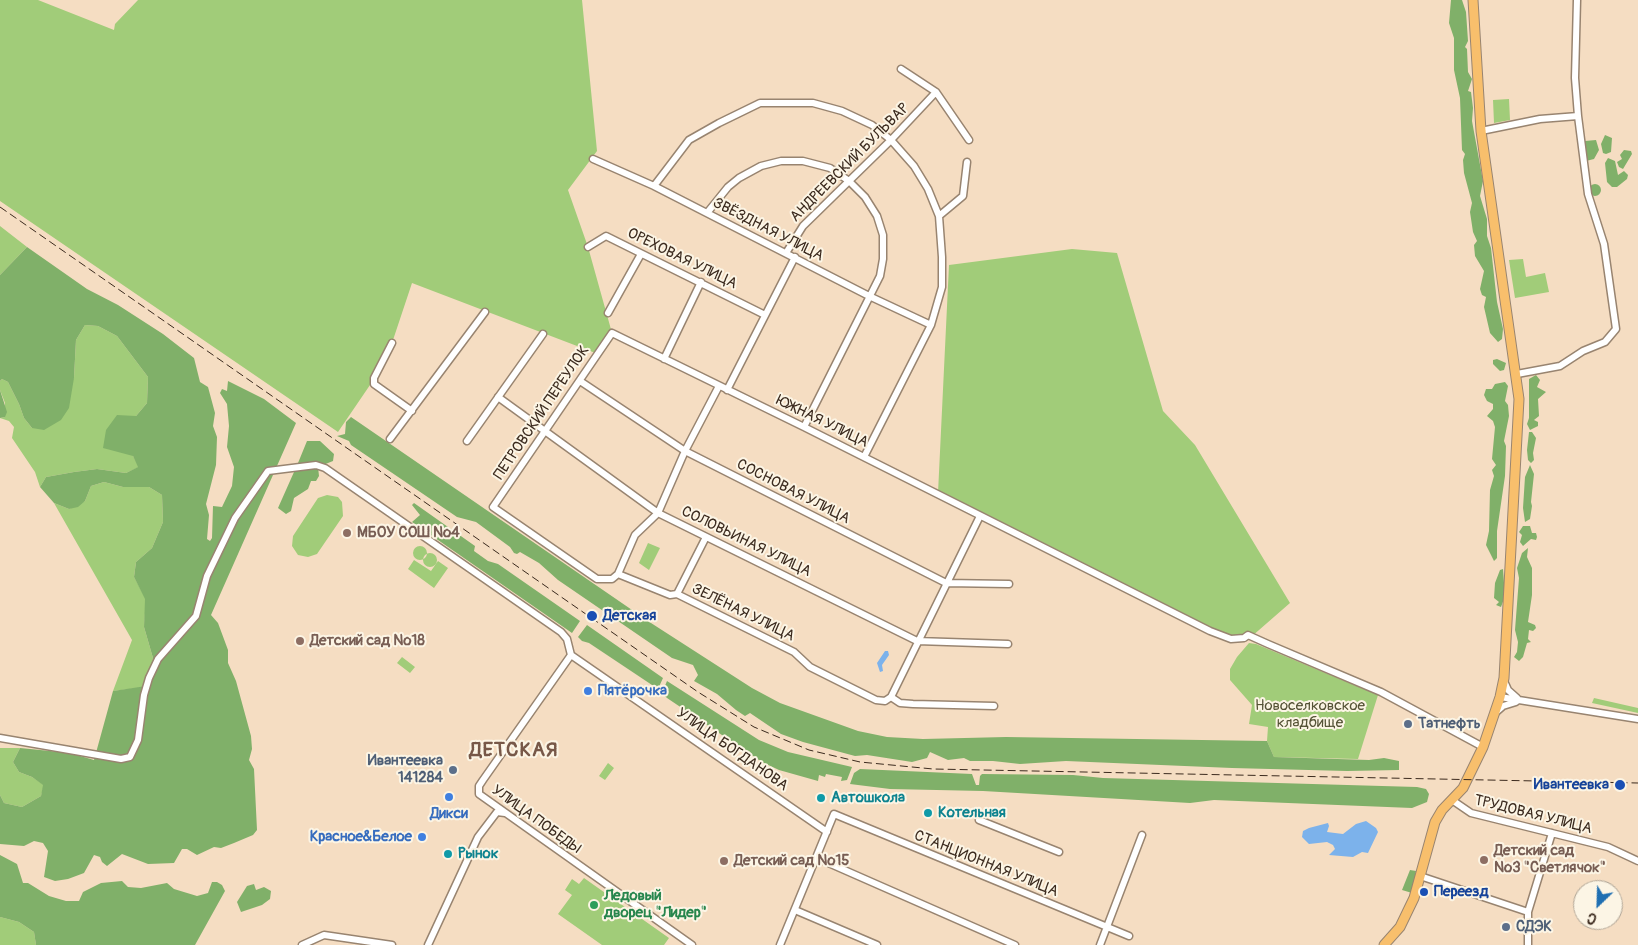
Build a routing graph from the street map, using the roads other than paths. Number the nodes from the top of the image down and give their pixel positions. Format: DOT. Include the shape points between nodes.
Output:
graph roads {
  1 [pos="1472,0"];
  2 [pos="1578,0"];
  3 [pos="901,69"];
  4 [pos="936,92"];
  5 [pos="1578,116"];
  6 [pos="1481,131"];
  7 [pos="891,140"];
  8 [pos="969,140"];
  9 [pos="593,159"];
  10 [pos="967,162"];
  11 [pos="849,181"];
  12 [pos="654,186"];
  13 [pos="707,213"];
  14 [pos="939,216"];
  15 [pos="588,246"];
  16 [pos="786,253"];
  17 [pos="641,254"];
  18 [pos="795,257"];
  19 [pos="701,282"];
  20 [pos="869,296"];
  21 [pos="485,312"];
  22 [pos="608,312"];
  23 [pos="765,315"];
  24 [pos="931,325"];
  25 [pos="612,333"];
  26 [pos="543,334"];
  27 [pos="392,343"];
  28 [pos="664,359"];
  29 [pos="1517,374"];
  30 [pos="580,380"];
  31 [pos="719,386"];
  32 [pos="727,390"];
  33 [pos="498,397"];
  34 [pos="412,411"];
  35 [pos="804,427"];
  36 [pos="544,432"];
  37 [pos="390,439"];
  38 [pos="467,441"];
  39 [pos="685,452"];
  40 [pos="864,457"];
  41 [pos="658,513"];
  42 [pos="980,516"];
  43 [pos="706,537"];
  44 [pos="618,574"];
  45 [pos="946,583"];
  46 [pos="1009,584"];
  47 [pos="677,594"];
  48 [pos="917,641"];
  49 [pos="1008,644"];
  50 [pos="572,654"];
  51 [pos="1504,678"];
  52 [pos="891,697"];
  53 [pos="1500,697"];
  54 [pos="1522,701"];
  55 [pos="994,706"];
  56 [pos="1496,713"];
  57 [pos="1638,720"];
  58 [pos="0,738"];
  59 [pos="1483,747"];
  60 [pos="1452,800"];
  61 [pos="505,813"];
  62 [pos="979,820"];
  63 [pos="827,832"];
  64 [pos="1552,833"];
  65 [pos="1142,835"];
  66 [pos="1059,852"];
  67 [pos="817,858"];
  68 [pos="1638,861"];
  69 [pos="1420,876"];
  70 [pos="795,910"];
  71 [pos="1528,912"];
  72 [pos="1108,927"];
  73 [pos="1129,936"];
  74 [pos="302,945"];
  75 [pos="392,945"];
  76 [pos="428,945"];
  77 [pos="692,945"];
  78 [pos="780,945"];
  79 [pos="877,945"];
  80 [pos="1015,945"];
  81 [pos="1100,945"];
  82 [pos="1384,945"];
  83 [pos="1528,945"];
  1 -- 6 [label="main road"];
  2 -- 5 [label="street" via="1575,78"];
  3 -- 4 [label="street"];
  4 -- 7 [label="street, АНДРЕЕВСКИЙ БУЛЬВАР"];
  4 -- 8 [label="street"];
  5 -- 6 [label="street" via="1540,119"];
  5 -- 29 [label="street" via="1588,194 1604,244 1616,330 1605,342 1552,370"];
  6 -- 29 [label="main road"];
  7 -- 11 [label="street, АНДРЕЕВСКИЙ БУЛЬВАР"];
  7 -- 12 [label="street" via="872,125 842,111 813,103 760,103 718,122 689,140"];
  7 -- 14 [label="street" via="914,166"];
  9 -- 12 [label="street, ЗВЁЗДНАЯ УЛИЦА"];
  10 -- 14 [label="street" via="962,196"];
  11 -- 13 [label="street" via="830,168 803,161 781,161 739,178"];
  11 -- 16 [label="street, АНДРЕЕВСКИЙ БУЛЬВАР" via="803,226"];
  11 -- 20 [label="street" via="878,216 883,235 880,276"];
  12 -- 13 [label="street, ЗВЁЗДНАЯ УЛИЦА"];
  13 -- 16 [label="street, ЗВЁЗДНАЯ УЛИЦА"];
  14 -- 24 [label="street" via="942,287"];
  15 -- 17 [label="street, ОРЕХОВАЯ УЛИЦА" via="606,236"];
  16 -- 18 [label="street, ЗВЁЗДНАЯ УЛИЦА"];
  17 -- 19 [label="street, ОРЕХОВАЯ УЛИЦА"];
  17 -- 22 [label="street"];
  18 -- 20 [label="street, ЗВЁЗДНАЯ УЛИЦА"];
  18 -- 23 [label="street"];
  19 -- 23 [label="street, ОРЕХОВАЯ УЛИЦА"];
  19 -- 28 [label="street"];
  20 -- 24 [label="street, ЗВЁЗДНАЯ УЛИЦА"];
  20 -- 35 [label="street"];
  21 -- 34 [label="street"];
  23 -- 32 [label="street"];
  24 -- 40 [label="street"];
  25 -- 28 [label="street, ЮЖНАЯ УЛИЦА"];
  25 -- 30 [label="street, ПЕТРОВСКИЙ ПЕРЕУЛОК"];
  26 -- 33 [label="street"];
  27 -- 34 [label="street" via="374,384"];
  28 -- 31 [label="street, ЮЖНАЯ УЛИЦА"];
  29 -- 51 [label="main road" via="1519,431"];
  30 -- 36 [label="street, ПЕТРОВСКИЙ ПЕРЕУЛОК"];
  30 -- 39 [label="street, СОСНОВАЯ УЛИЦА"];
  31 -- 32 [label="street, ЮЖНАЯ УЛИЦА"];
  31 -- 39 [label="street"];
  32 -- 35 [label="street, ЮЖНАЯ УЛИЦА"];
  33 -- 36 [label="street, СОЛОВЬИНАЯ УЛИЦА"];
  33 -- 38 [label="street"];
  34 -- 37 [label="street"];
  35 -- 40 [label="street, ЮЖНАЯ УЛИЦА"];
  36 -- 41 [label="street, СОЛОВЬИНАЯ УЛИЦА"];
  36 -- 44 [label="street, ПЕТРОВСКИЙ ПЕРЕУЛОК" via="493,507 597,579 612,579"];
  39 -- 41 [label="street"];
  39 -- 45 [label="street, СОСНОВАЯ УЛИЦА"];
  40 -- 42 [label="street, ЮЖНАЯ УЛИЦА"];
  41 -- 43 [label="street, СОЛОВЬИНАЯ УЛИЦА"];
  41 -- 44 [label="street" via="635,536"];
  42 -- 45 [label="street"];
  42 -- 59 [label="street, ЮЖНАЯ УЛИЦА" via="1217,634 1231,639 1248,635 1382,692"];
  43 -- 47 [label="street"];
  43 -- 48 [label="street, СОЛОВЬИНАЯ УЛИЦА"];
  44 -- 47 [label="street, ЗЕЛЁНАЯ УЛИЦА" via="670,595"];
  45 -- 46 [label="street, СОСНОВАЯ УЛИЦА"];
  45 -- 48 [label="street"];
  47 -- 52 [label="street, ЗЕЛЁНАЯ УЛИЦА" via="794,652 810,667 876,700"];
  48 -- 49 [label="street, СОЛОВЬИНАЯ УЛИЦА"];
  48 -- 52 [label="street"];
  50 -- 58 [label="street, УЛИЦА БОГДАНОВА" via="561,632 325,468 316,465 268,471 235,518 222,544 207,576 196,616 155,665 144,695 138,740 130,757 121,759"];
  50 -- 61 [label="street, УЛИЦА ПОБЕДЫ" via="479,786 479,794"];
  50 -- 63 [label="street, УЛИЦА БОГДАНОВА"];
  51 -- 53 [label="main road"];
  51 -- 54 [label="street" via="1508,690"];
  52 -- 55 [label="street, ЗЕЛЁНАЯ УЛИЦА" via="900,703"];
  53 -- 54 [label="street"];
  53 -- 56 [label="main road"];
  54 -- 56 [label="street" via="1508,703"];
  54 -- 57 [label="street"];
  56 -- 59 [label="main road"];
  59 -- 60 [label="main road" via="1465,784"];
  60 -- 64 [label="street, ТРУДОВАЯ УЛИЦА" via="1471,813"];
  60 -- 69 [label="main road" via="1435,822"];
  61 -- 76 [label="street" via="497,812 478,837"];
  61 -- 77 [label="street, УЛИЦА ПОБЕДЫ"];
  62 -- 66 [label="street"];
  63 -- 67 [label="street"];
  63 -- 72 [label="street, СТАНЦИОННАЯ УЛИЦА" via="834,814"];
  64 -- 68 [label="street, ТРУДОВАЯ УЛИЦА" via="1612,848"];
  64 -- 71 [label="street"];
  65 -- 72 [label="street"];
  67 -- 70 [label="street"];
  67 -- 80 [label="street"];
  69 -- 71 [label="street"];
  69 -- 82 [label="main road" via="1408,912"];
  70 -- 78 [label="street"];
  70 -- 79 [label="street"];
  71 -- 83 [label="street"];
  72 -- 73 [label="street, СТАНЦИОННАЯ УЛИЦА"];
  72 -- 81 [label="street"];
  74 -- 75 [label="street" via="324,934"];
}
